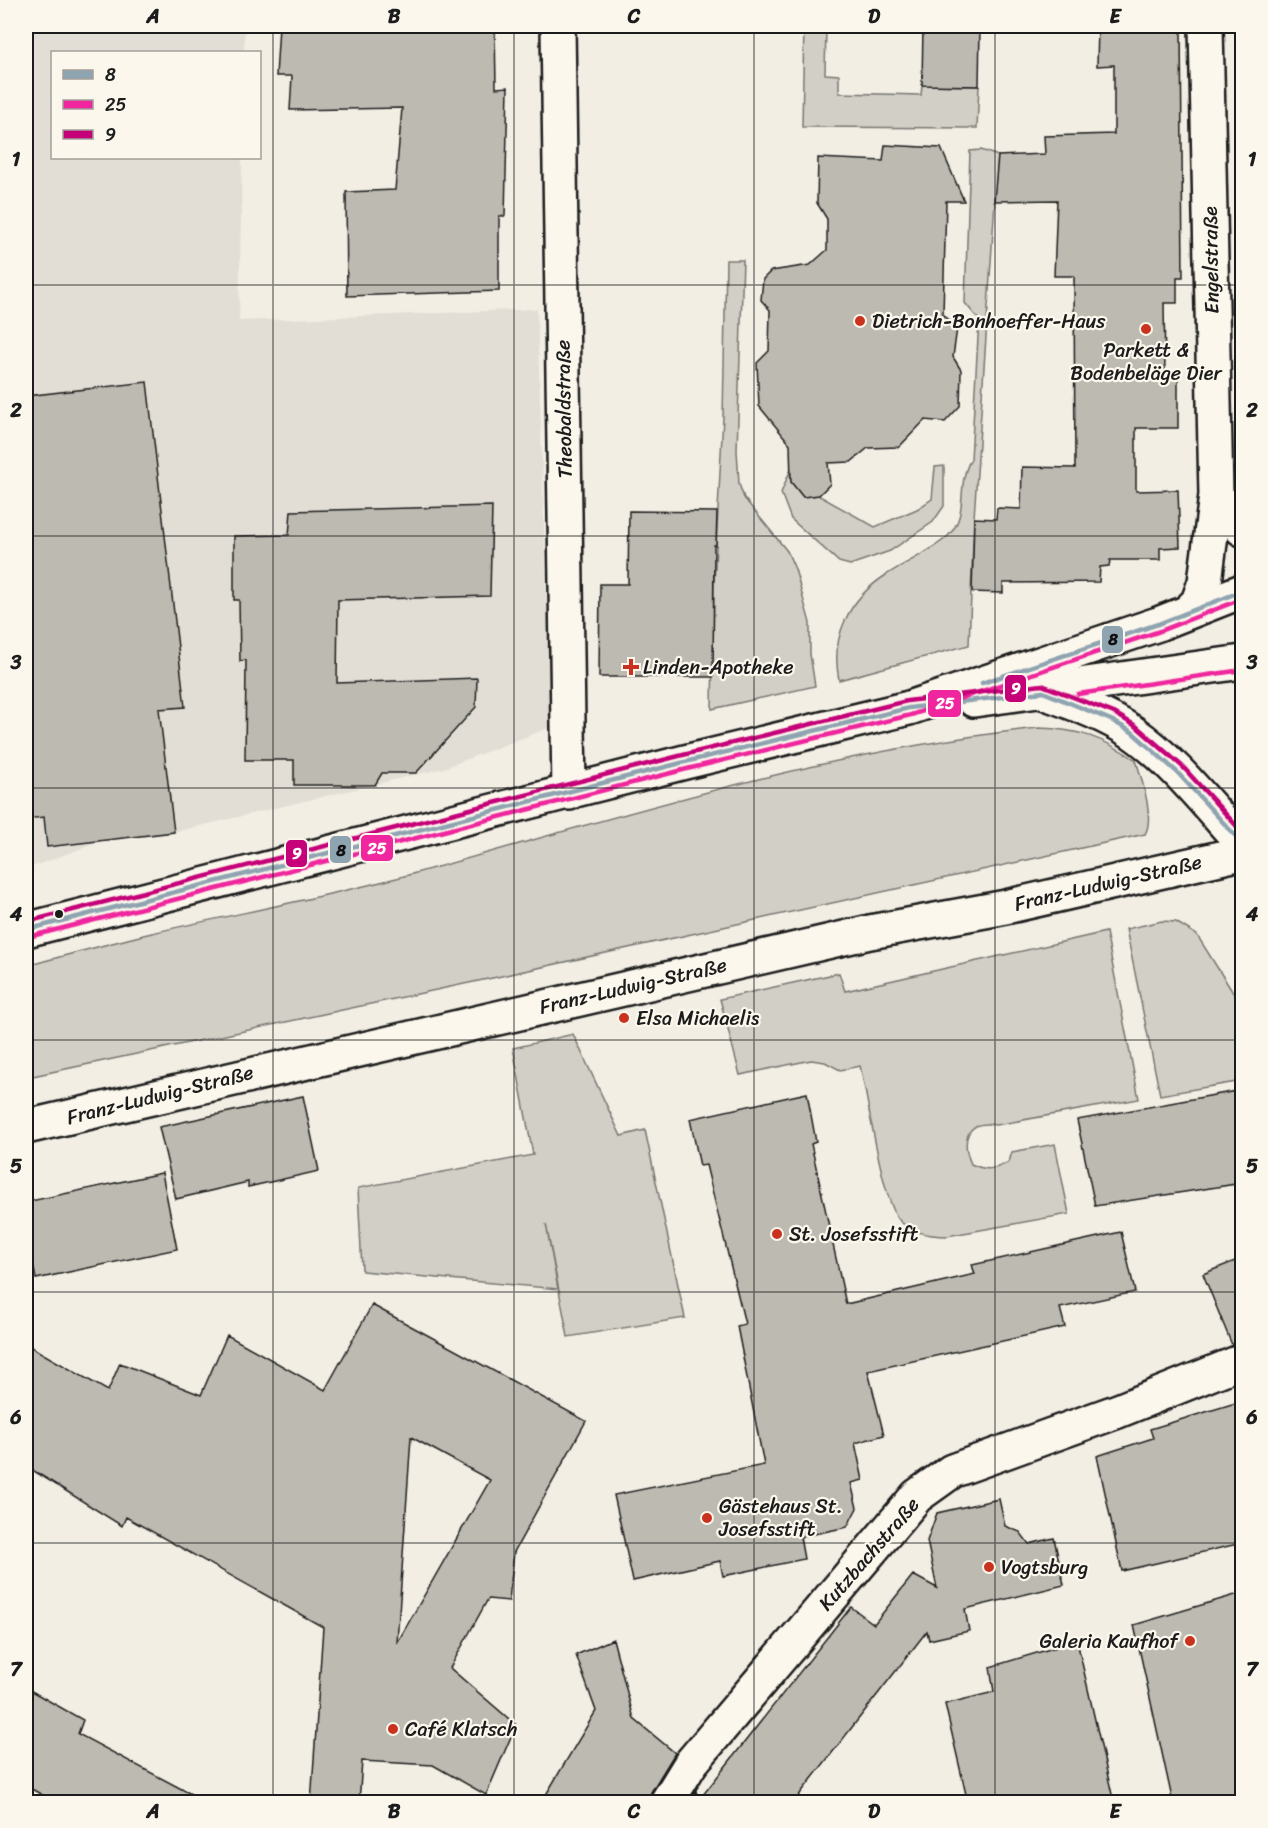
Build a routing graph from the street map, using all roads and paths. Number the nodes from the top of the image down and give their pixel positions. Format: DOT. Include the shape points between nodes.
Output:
graph roads {
  1 [pos="558,26"];
  2 [pos="1206,26"];
  3 [pos="1216,495"];
  4 [pos="1242,529"];
  5 [pos="1242,591"];
  6 [pos="1190,610"];
  7 [pos="1242,662"];
  8 [pos="1043,692"];
  9 [pos="909,708"];
  10 [pos="569,793"];
  11 [pos="1242,843"];
  12 [pos="1242,853"];
  13 [pos="26,930"];
  14 [pos="26,1127"];
  15 [pos="1242,1361"];
  16 [pos="667,1803"];
  1 -- 10 [label="street, Theobaldstraße"];
  2 -- 3 [label="street, Engelstraße"];
  3 -- 4 [label="street"];
  3 -- 6 [label="street, Engelstraße" via="1205,582 1198,602"];
  5 -- 6 [label="street"];
  6 -- 9 [label="street"];
  7 -- 8 [label="street"];
  8 -- 9 [label="street"];
  8 -- 11 [label="street" via="1132,732 1177,772"];
  9 -- 10 [label="street"];
  10 -- 13 [label="street"];
  12 -- 14 [label="street, Franz-Ludwig-Straße" via="1001,908 858,934"];
  15 -- 16 [label="street, Kutzbachstraße" via="952,1471 917,1496 691,1763"];
}
